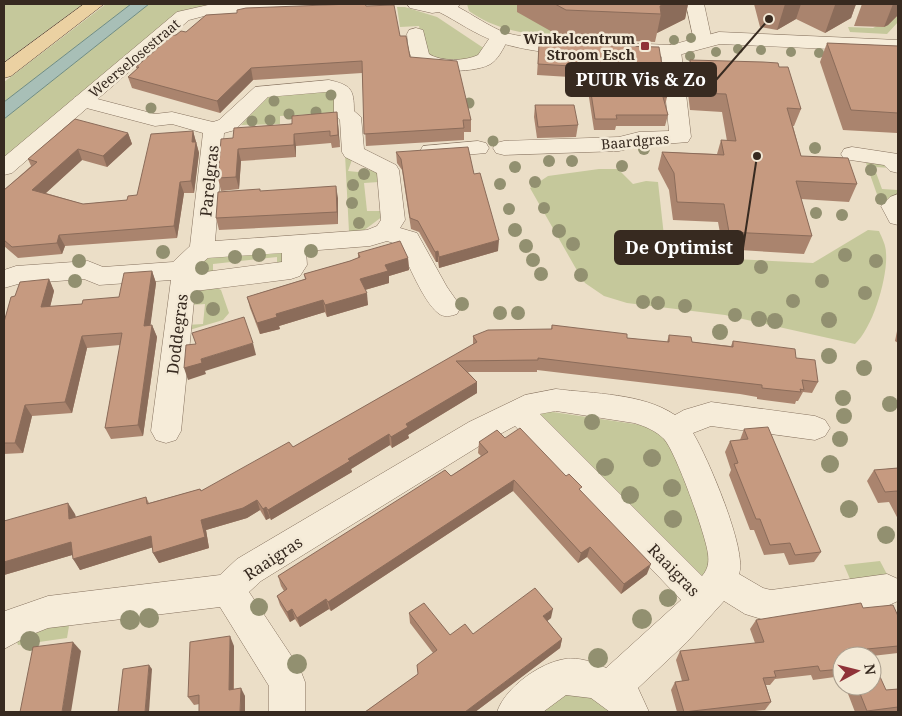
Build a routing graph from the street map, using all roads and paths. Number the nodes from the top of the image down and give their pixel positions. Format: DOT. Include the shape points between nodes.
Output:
graph roads {
  1 [pos="94,4"];
  2 [pos="318,4"];
  3 [pos="416,4"];
  4 [pos="695,4"];
  5 [pos="448,5"];
  6 [pos="416,34"];
  7 [pos="500,37"];
  8 [pos="703,41"];
  9 [pos="898,46"];
  10 [pos="671,51"];
  11 [pos="4,72"];
  12 [pos="82,101"];
  13 [pos="214,129"];
  14 [pos="478,148"];
  15 [pos="504,148"];
  16 [pos="852,154"];
  17 [pos="377,164"];
  18 [pos="898,166"];
  19 [pos="4,168"];
  20 [pos="898,202"];
  21 [pos="898,217"];
  22 [pos="386,232"];
  23 [pos="294,244"];
  24 [pos="202,250"];
  25 [pos="184,277"];
  26 [pos="4,279"];
  27 [pos="448,307"];
  28 [pos="519,411"];
  29 [pos="815,428"];
  30 [pos="674,430"];
  31 [pos="166,431"];
  32 [pos="228,590"];
  33 [pos="712,590"];
  34 [pos="887,590"];
  35 [pos="4,632"];
  36 [pos="621,700"];
  37 [pos="287,712"];
  38 [pos="515,712"];
  1 -- 11 [label="main road"];
  2 -- 12 [label="street, Weerselosestraat" via="208,10 189,14"];
  3 -- 5 [label="street" via="427,8"];
  4 -- 8 [label="street"];
  5 -- 7 [label="street"];
  6 -- 7 [label="street" via="419,54 424,60 451,64 475,63 486,58"];
  7 -- 10 [label="street" via="542,45"];
  8 -- 9 [label="street" via="738,38"];
  8 -- 10 [label="street"];
  10 -- 15 [label="street, Baardgras" via="680,138"];
  12 -- 13 [label="street, Parelgras" via="155,120 172,118"];
  12 -- 19 [label="street, Weerselosestraat"];
  13 -- 17 [label="street" via="227,125 262,91 329,86 344,93 344,114 350,117 353,152"];
  13 -- 24 [label="street, Parelgras"];
  14 -- 17 [label="street" via="386,154"];
  16 -- 18 [label="street" via="891,159"];
  17 -- 22 [label="street" via="388,170 393,220"];
  20 -- 21 [label="street" via="893,206"];
  22 -- 23 [label="street" via="370,238"];
  22 -- 27 [label="street" via="408,239"];
  23 -- 24 [label="street"];
  23 -- 25 [label="street, Doddegras" via="291,270"];
  24 -- 25 [label="street" via="185,263"];
  25 -- 26 [label="street" via="99,276 88,270 16,275"];
  25 -- 31 [label="street, Doddegras"];
  28 -- 30 [label="street, Raaigras" via="535,403 556,400 634,411 655,417"];
  28 -- 32 [label="street, Raaigras" via="479,431 249,570"];
  28 -- 33 [label="street, Raaigras"];
  29 -- 30 [label="street" via="710,414 694,418"];
  30 -- 33 [label="street, Raaigras" via="686,445 724,555 724,569"];
  32 -- 35 [label="street, Raaigras" via="48,612"];
  32 -- 37 [label="street" via="287,682"];
  33 -- 34 [label="street, Raaigras" via="771,606"];
  33 -- 36 [label="street, Raaigras"];
  36 -- 38 [label="street, Raaigras" via="586,678 558,678"];
}
